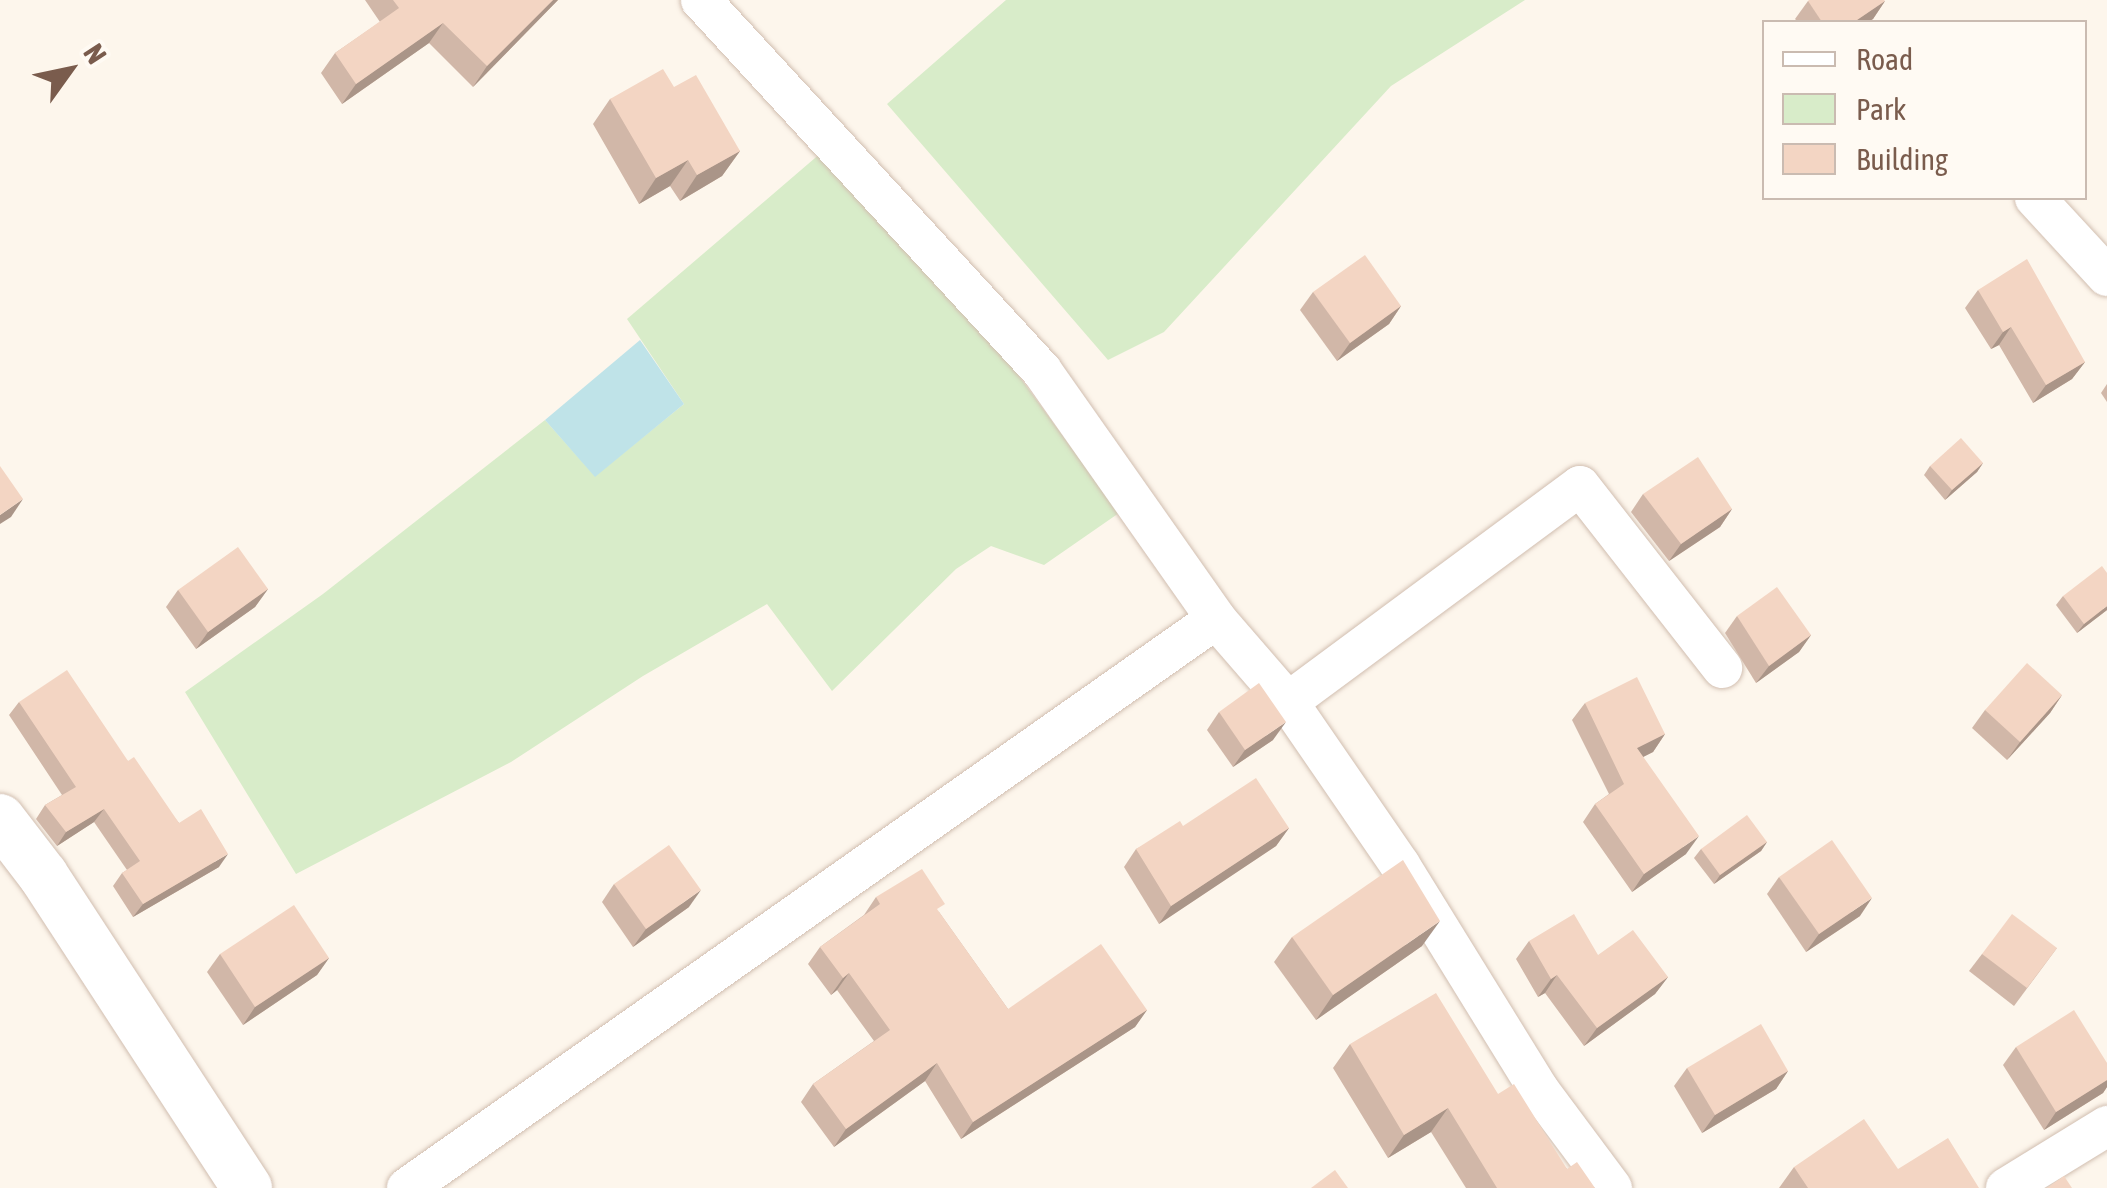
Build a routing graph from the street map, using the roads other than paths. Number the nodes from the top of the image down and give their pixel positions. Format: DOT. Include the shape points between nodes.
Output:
graph roads {
  1 [pos="701,0"];
  2 [pos="2037,200"];
  3 [pos="2107,276"];
  4 [pos="1216,619"];
  5 [pos="1722,668"];
  6 [pos="1288,702"];
  7 [pos="0,819"];
  8 [pos="2107,1126"];
  9 [pos="247,1188"];
  10 [pos="407,1188"];
  11 [pos="1612,1188"];
  12 [pos="2006,1188"];
  1 -- 4 [label="street" via="1042,372"];
  2 -- 3 [label="street"];
  4 -- 6 [label="street"];
  4 -- 10 [label="street"];
  5 -- 6 [label="street" via="1580,486"];
  6 -- 11 [label="street" via="1400,865 1540,1090"];
  7 -- 9 [label="street"];
  8 -- 12 [label="street"];
}
